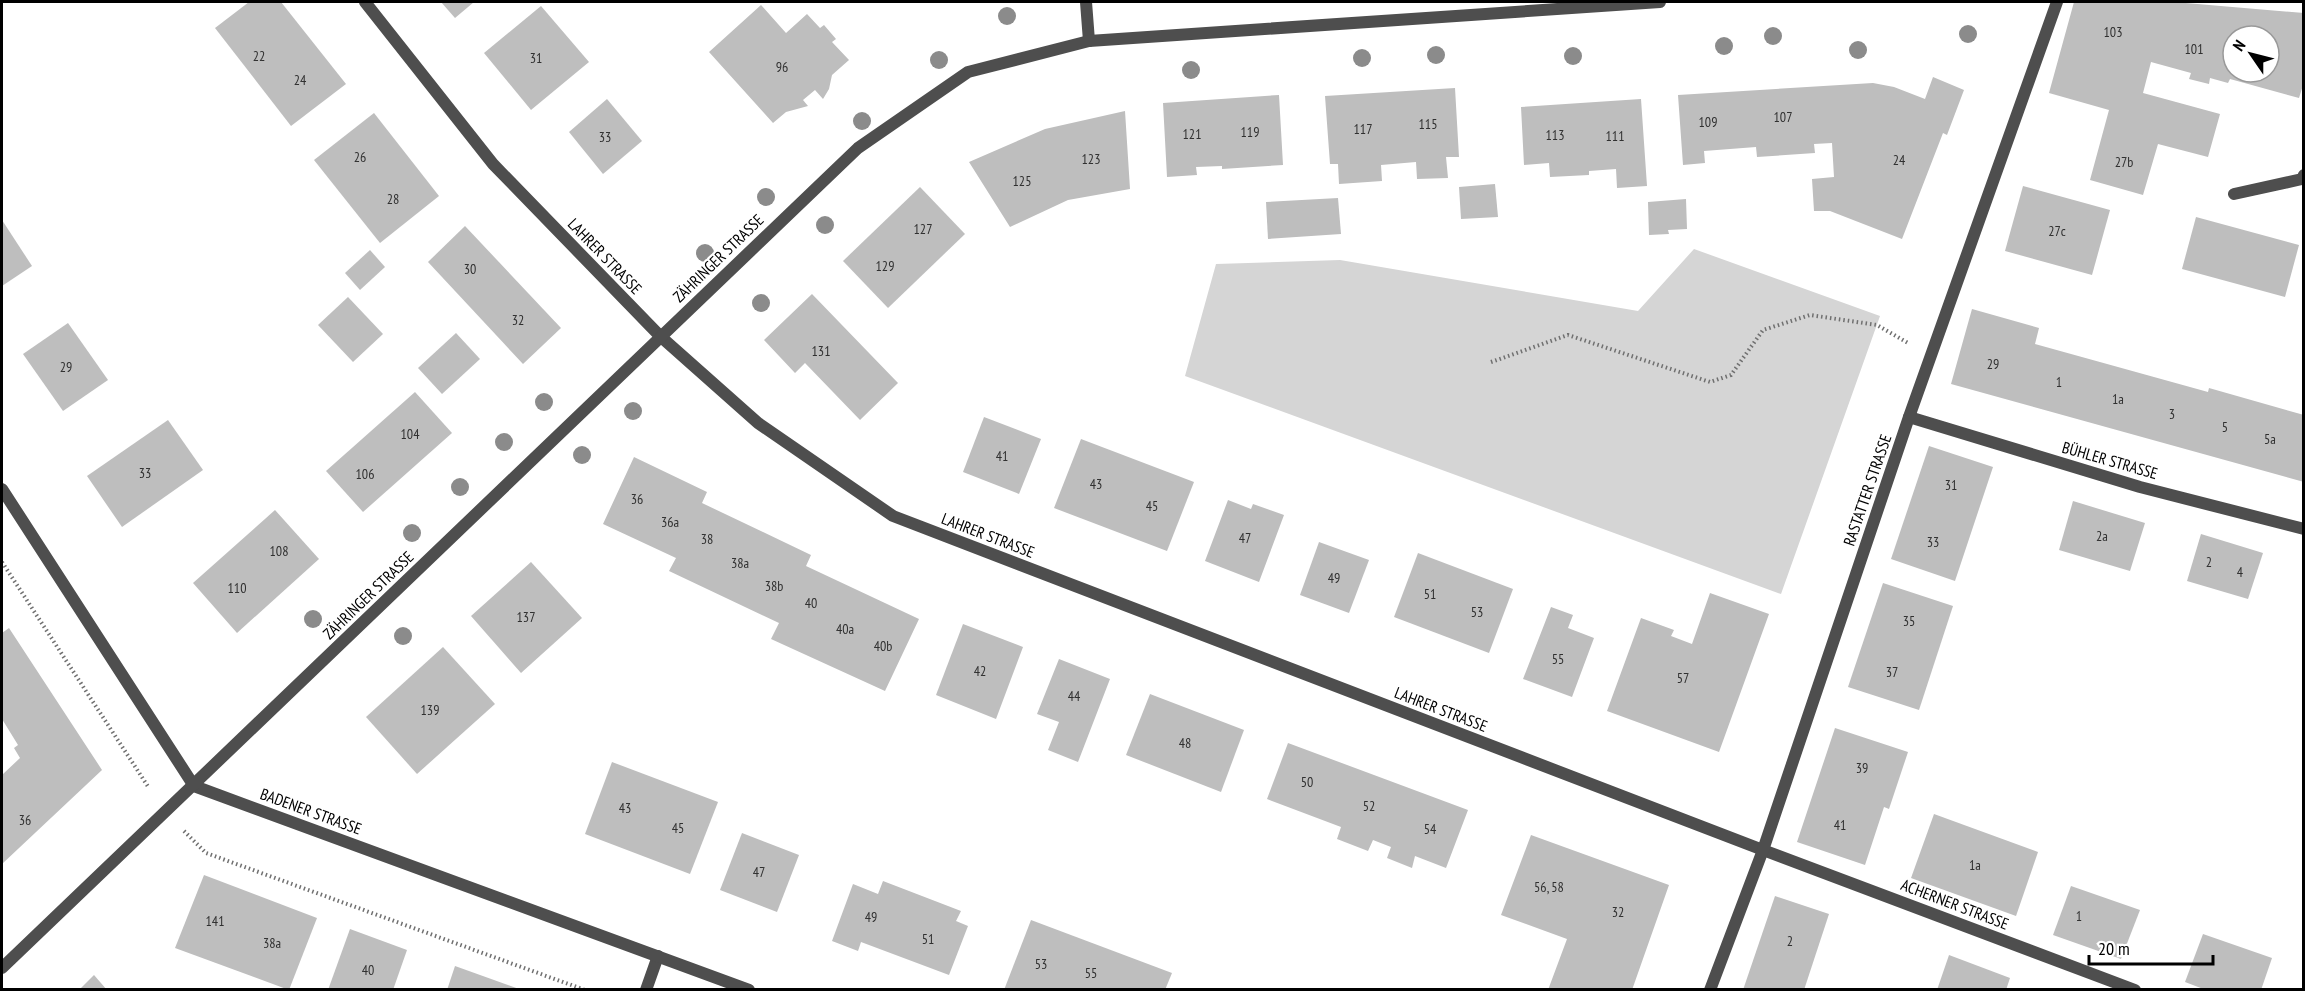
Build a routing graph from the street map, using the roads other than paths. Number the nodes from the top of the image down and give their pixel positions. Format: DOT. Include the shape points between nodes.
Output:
graph roads {
  1 [pos="365,2"];
  2 [pos="1086,2"];
  3 [pos="1660,2"];
  4 [pos="2057,2"];
  5 [pos="1089,41"];
  6 [pos="2304,175"];
  7 [pos="2234,194"];
  8 [pos="660,336"];
  9 [pos="1909,417"];
  10 [pos="2,489"];
  11 [pos="2304,529"];
  12 [pos="194,786"];
  13 [pos="1763,850"];
  14 [pos="658,956"];
  15 [pos="2,968"];
  16 [pos="646,990"];
  17 [pos="749,990"];
  18 [pos="1710,990"];
  19 [pos="2135,990"];
  1 -- 8 [label="street, LAHRER STRASSE" via="493,164"];
  2 -- 5 [label="street"];
  3 -- 5 [label="street, ZÄHRINGER STRASSE"];
  4 -- 9 [label="street, RASTATTER STRASSE"];
  5 -- 8 [label="street, ZÄHRINGER STRASSE" via="968,72 858,148"];
  6 -- 7 [label="street" via="2302,179"];
  8 -- 12 [label="street, ZÄHRINGER STRASSE"];
  8 -- 13 [label="street, LAHRER STRASSE" via="758,423 893,516"];
  9 -- 11 [label="street, BÜHLER STRASSE" via="2140,487"];
  9 -- 13 [label="street, RASTATTER STRASSE"];
  10 -- 12 [label="street"];
  12 -- 14 [label="street, BADENER STRASSE"];
  12 -- 15 [label="street, ZÄHRINGER STRASSE"];
  13 -- 18 [label="street, RASTATTER STRASSE"];
  13 -- 19 [label="street, ACHERNER STRASSE"];
  14 -- 16 [label="street"];
  14 -- 17 [label="street, BADENER STRASSE"];
}
